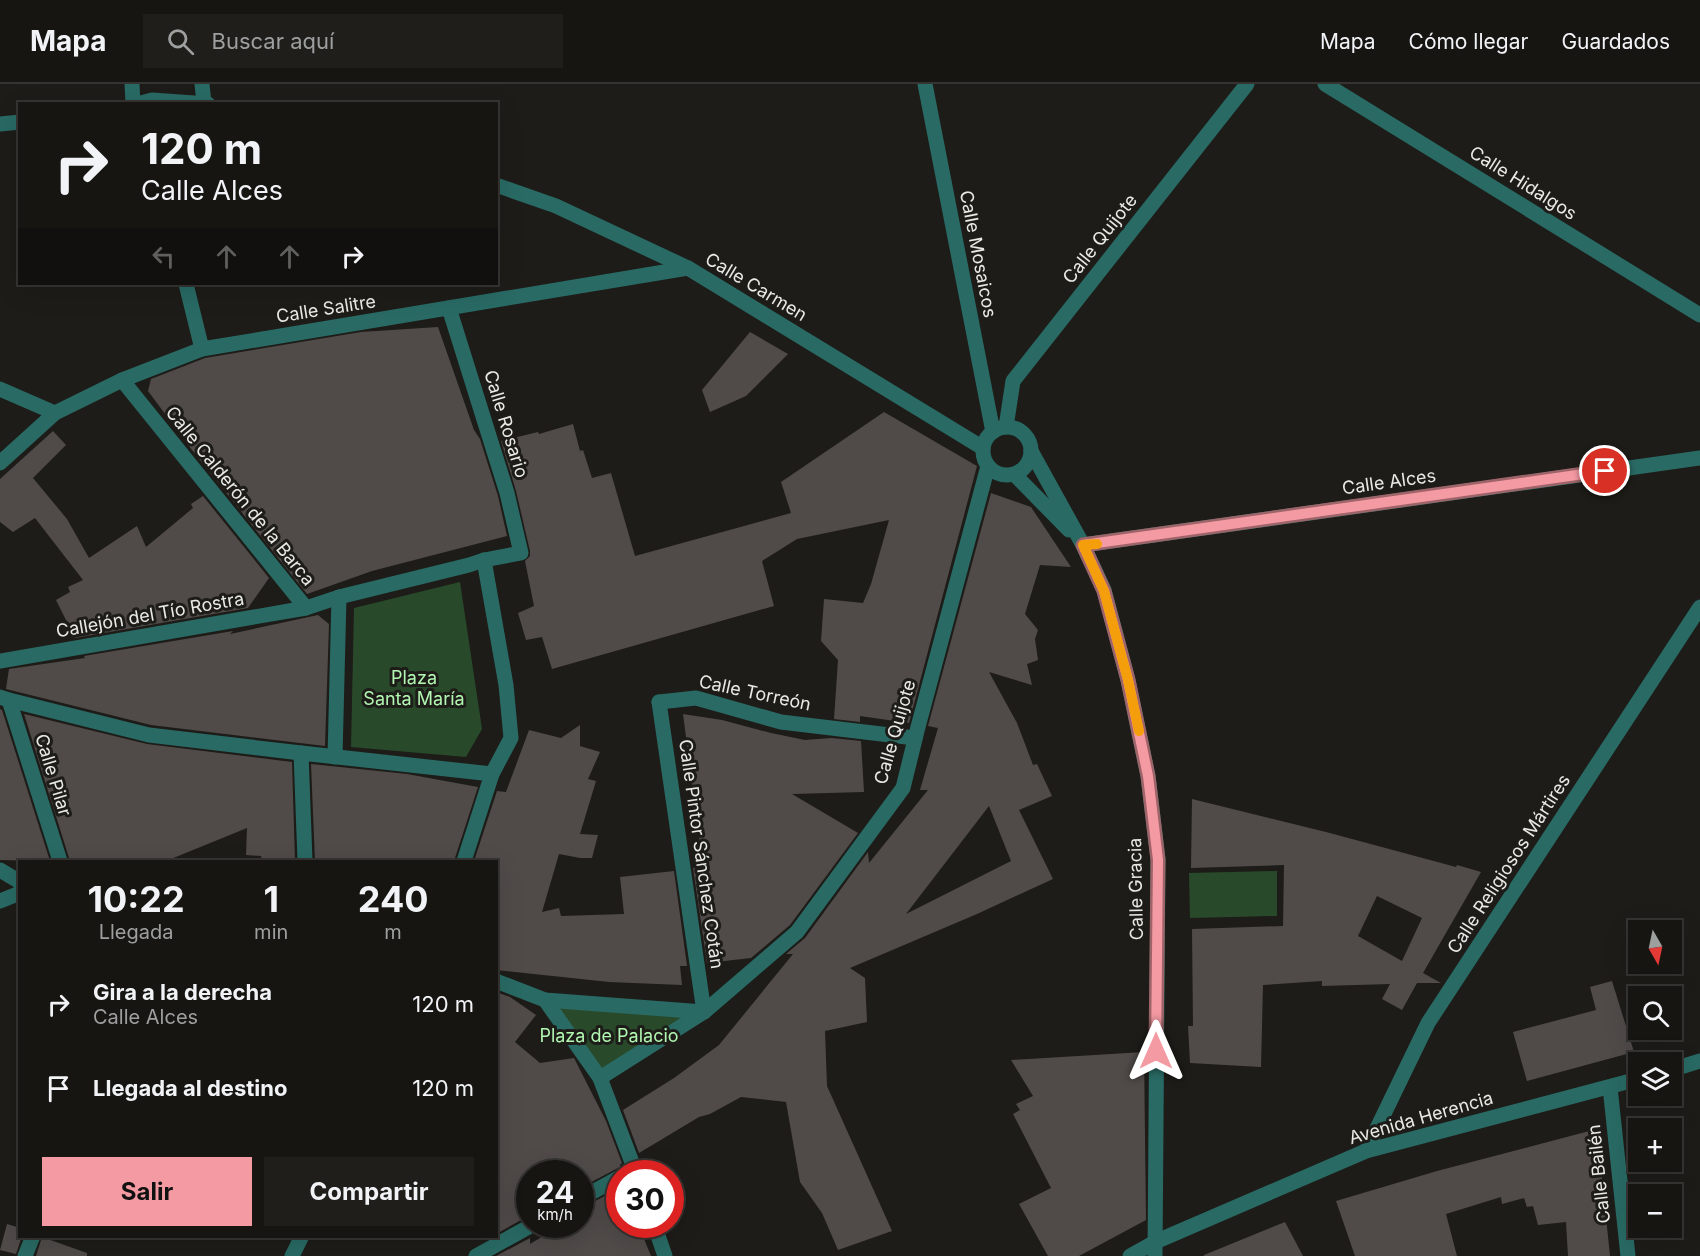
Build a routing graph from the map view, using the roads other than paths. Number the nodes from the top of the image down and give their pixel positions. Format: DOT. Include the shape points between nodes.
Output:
graph roads {
  1 [pos="132,84"];
  2 [pos="202,84"];
  3 [pos="925,84"];
  4 [pos="1247,84"];
  5 [pos="1325,84"];
  6 [pos="142,102"];
  7 [pos="206,102"];
  8 [pos="18,122"];
  9 [pos="0,124"];
  10 [pos="498,186"];
  11 [pos="688,268"];
  12 [pos="186,285"];
  13 [pos="449,308"];
  14 [pos="1700,315"];
  15 [pos="202,349"];
  16 [pos="122,380"];
  17 [pos="0,389"];
  18 [pos="55,413"];
  19 [pos="999,430"];
  20 [pos="983,448"];
  21 [pos="1031,451"];
  22 [pos="1700,458"];
  23 [pos="0,463"];
  24 [pos="988,466"];
  25 [pos="1014,474"];
  26 [pos="1083,545"];
  27 [pos="484,560"];
  28 [pos="339,597"];
  29 [pos="1700,607"];
  30 [pos="306,608"];
  31 [pos="0,661"];
  32 [pos="5,699"];
  33 [pos="659,702"];
  34 [pos="915,738"];
  35 [pos="301,753"];
  36 [pos="335,757"];
  37 [pos="492,774"];
  38 [pos="60,860"];
  39 [pos="305,860"];
  40 [pos="464,860"];
  41 [pos="0,870"];
  42 [pos="18,881"];
  43 [pos="18,894"];
  44 [pos="0,901"];
  45 [pos="498,982"];
  46 [pos="545,1000"];
  47 [pos="704,1012"];
  48 [pos="1700,1061"];
  49 [pos="1682,1067"];
  50 [pos="600,1078"];
  51 [pos="1628,1082"];
  52 [pos="1610,1087"];
  53 [pos="1366,1151"];
  54 [pos="628,1160"];
  55 [pos="516,1234"];
  56 [pos="32,1238"];
  57 [pos="301,1238"];
  58 [pos="659,1238"];
  59 [pos="1155,1249"];
  60 [pos="25,1256"];
  61 [pos="292,1256"];
  62 [pos="476,1256"];
  63 [pos="665,1256"];
  64 [pos="1130,1256"];
  65 [pos="1628,1256"];
  1 -- 6 [label="street"];
  2 -- 7 [label="street"];
  3 -- 19 [label="street, Calle Mosaicos"];
  4 -- 19 [label="street, Calle Quijote" via="1013,381"];
  5 -- 14 [label="street, Calle Hidalgos"];
  8 -- 9 [label="street"];
  10 -- 11 [label="street, Calle Carmen" via="556,206"];
  11 -- 13 [label="street, Calle Salitre"];
  11 -- 20 [label="street, Calle Carmen"];
  12 -- 15 [label="street"];
  13 -- 15 [label="street, Calle Salitre"];
  13 -- 27 [label="street, Calle Rosario" via="507,492 520,553"];
  15 -- 16 [label="street, Calle Salitre"];
  16 -- 18 [label="street, Calle Salitre"];
  16 -- 30 [label="street, Calle Calderón de la Barca"];
  17 -- 18 [label="street"];
  18 -- 23 [label="street, Calle Salitre"];
  19 -- 20 [label="street"];
  19 -- 21 [label="street" via="1013,428 1026,436"];
  20 -- 24 [label="street"];
  21 -- 25 [label="street" via="1026,465"];
  21 -- 26 [label="street, Calle Gracia"];
  22 -- 26 [label="street, Calle Alces"];
  24 -- 25 [label="street" via="1000,474"];
  24 -- 34 [label="street, Calle Quijote"];
  25 -- 26 [label="street, Calle Gracia"];
  26 -- 59 [label="street, Calle Gracia" via="1104,591 1128,680 1148,776 1158,860"];
  27 -- 28 [label="street"];
  27 -- 37 [label="street" via="506,685 511,738"];
  28 -- 30 [label="street, Calle Calderón de la Barca"];
  28 -- 36 [label="street"];
  29 -- 53 [label="street, Calle Religiosos Mártires" via="1428,1023"];
  30 -- 31 [label="street, Callejón del Tío Rostra"];
  32 -- 35 [label="street" via="149,735"];
  32 -- 38 [label="street, Calle Pilar"];
  33 -- 34 [label="street, Calle Torreón" via="696,698 781,722"];
  33 -- 47 [label="street, Calle Pintor Sánchez Cotán"];
  34 -- 47 [label="street, Calle Quijote" via="903,788 797,932"];
  35 -- 36 [label="street"];
  35 -- 39 [label="street"];
  36 -- 37 [label="street"];
  37 -- 40 [label="street"];
  41 -- 42 [label="street"];
  43 -- 44 [label="street"];
  45 -- 46 [label="street"];
  46 -- 47 [label="street"];
  46 -- 50 [label="street"];
  47 -- 50 [label="street"];
  48 -- 49 [label="street"];
  50 -- 54 [label="street"];
  51 -- 52 [label="street, Avenida Herencia"];
  52 -- 53 [label="street, Avenida Herencia"];
  52 -- 65 [label="street, Calle Bailén"];
  53 -- 59 [label="street, Avenida Herencia"];
  55 -- 62 [label="street"];
  56 -- 60 [label="street"];
  57 -- 61 [label="street"];
  58 -- 63 [label="street"];
  59 -- 64 [label="street, Avenida Herencia"];
}
